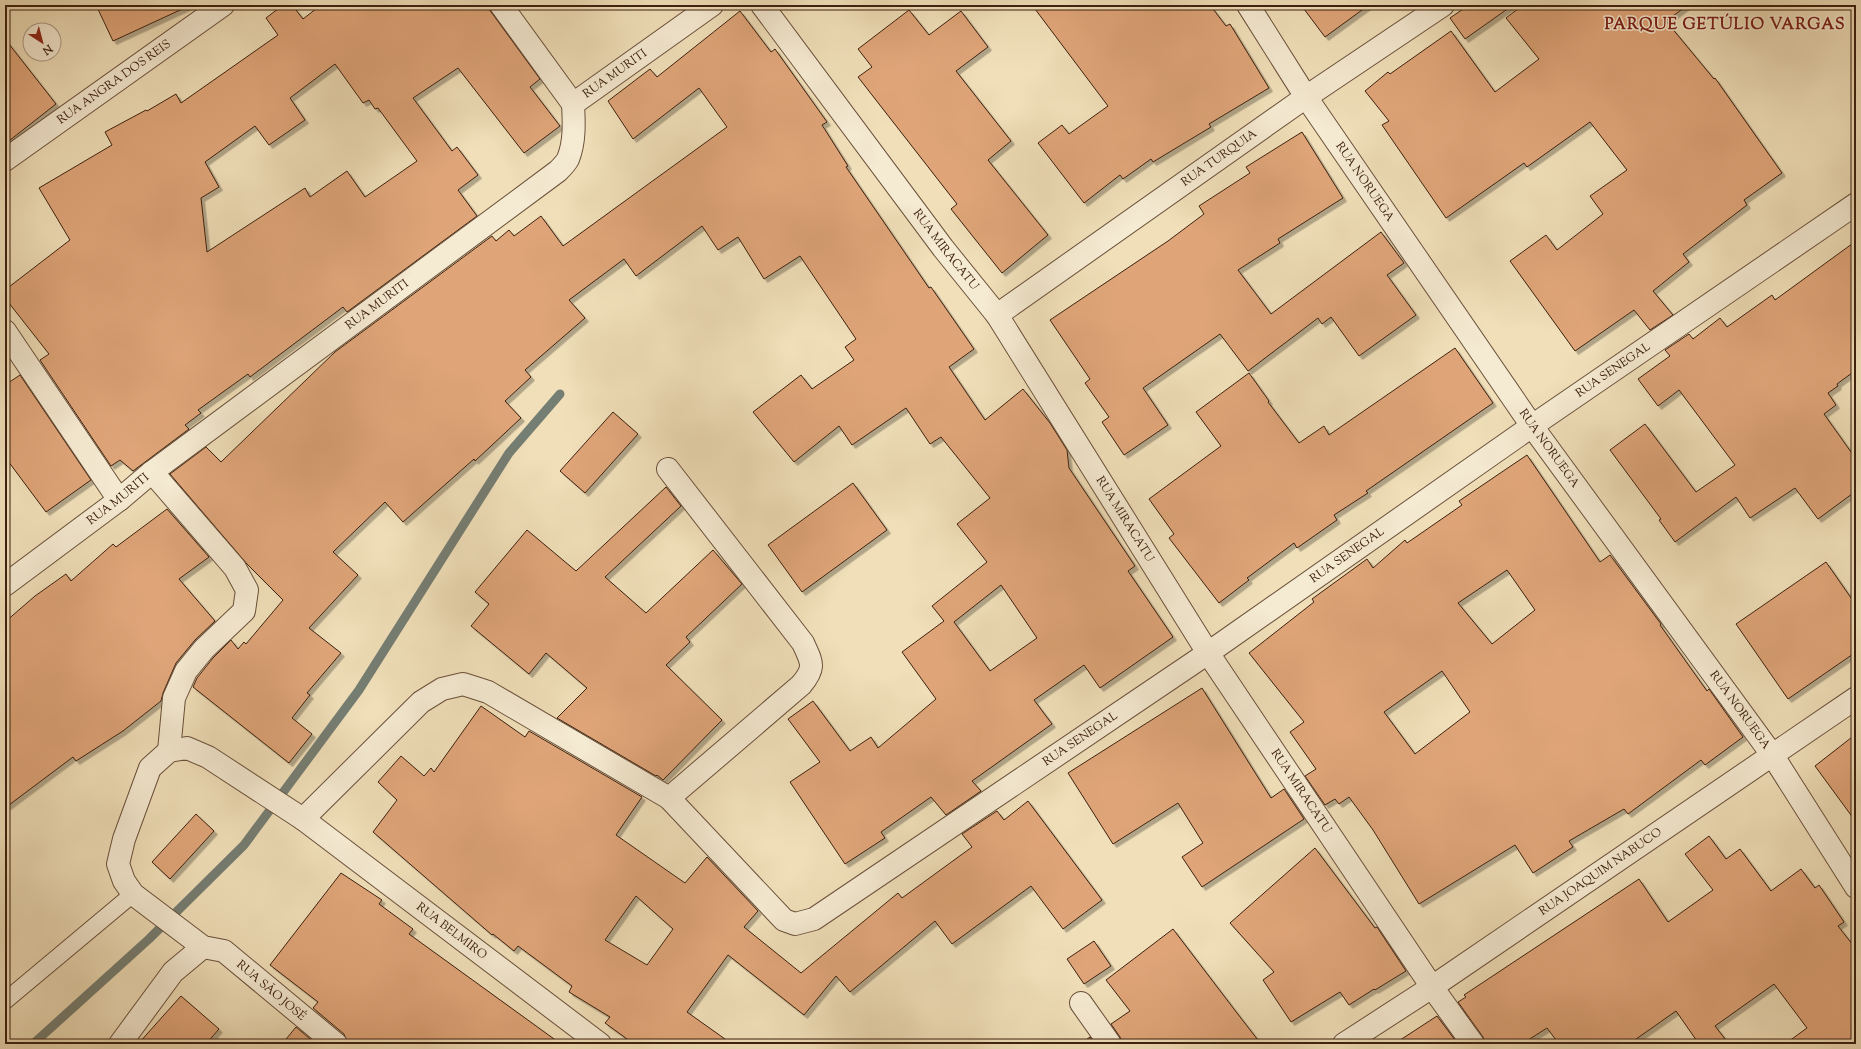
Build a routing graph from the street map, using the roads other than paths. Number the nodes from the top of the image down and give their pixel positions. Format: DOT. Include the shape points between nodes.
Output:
graph roads {
  1 [pos="223,5"];
  2 [pos="501,5"];
  3 [pos="712,5"];
  4 [pos="762,5"];
  5 [pos="1248,5"];
  6 [pos="1443,5"];
  7 [pos="1306,97"];
  8 [pos="573,104"];
  9 [pos="5,160"];
  10 [pos="1856,204"];
  11 [pos="997,315"];
  12 [pos="5,331"];
  13 [pos="1532,426"];
  14 [pos="668,469"];
  15 [pos="152,472"];
  16 [pos="119,500"];
  17 [pos="5,585"];
  18 [pos="1208,653"];
  19 [pos="1856,698"];
  20 [pos="169,751"];
  21 [pos="1773,756"];
  22 [pos="669,798"];
  23 [pos="303,819"];
  24 [pos="1856,887"];
  25 [pos="133,894"];
  26 [pos="203,947"];
  27 [pos="1432,987"];
  28 [pos="5,1001"];
  29 [pos="1081,1003"];
  30 [pos="120,1044"];
  31 [pos="336,1044"];
  32 [pos="600,1044"];
  33 [pos="1110,1044"];
  34 [pos="1344,1044"];
  35 [pos="1473,1044"];
  1 -- 9 [label="street, RUA ANGRA DOS REIS"];
  2 -- 8 [label="street"];
  3 -- 8 [label="street, RUA MURITI"];
  4 -- 11 [label="street, RUA MIRACATU" via="943,248"];
  5 -- 7 [label="street, RUA NORUEGA"];
  6 -- 7 [label="street, RUA TURQUIA"];
  7 -- 11 [label="street, RUA TURQUIA"];
  7 -- 13 [label="street, RUA NORUEGA"];
  8 -- 15 [label="street, RUA MURITI" via="572,143 568,160 558,171"];
  10 -- 13 [label="street, RUA SENEGAL"];
  11 -- 18 [label="street, RUA MIRACATU"];
  12 -- 16 [label="street"];
  13 -- 18 [label="street, RUA SENEGAL"];
  13 -- 21 [label="street, RUA NORUEGA"];
  14 -- 22 [label="street" via="803,643 812,662 811,673 801,685"];
  15 -- 16 [label="street, RUA MURITI"];
  15 -- 20 [label="street" via="235,568 246,590 244,611 186,670 174,698"];
  16 -- 17 [label="street, RUA MURITI"];
  18 -- 22 [label="street, RUA SENEGAL" via="814,919 795,924 784,920"];
  18 -- 27 [label="street, RUA MIRACATU"];
  19 -- 21 [label="street, RUA JOAQUIM NABUCO"];
  20 -- 23 [label="street, RUA BELMIRO" via="187,748 208,757"];
  20 -- 25 [label="street" via="150,768 124,839 118,864 124,881"];
  21 -- 24 [label="street, RUA NORUEGA"];
  21 -- 27 [label="street, RUA JOAQUIM NABUCO"];
  22 -- 23 [label="street, RUA SENEGAL" via="488,692 463,684 442,689 421,702"];
  23 -- 32 [label="street, RUA BELMIRO"];
  25 -- 26 [label="street"];
  25 -- 28 [label="lane"];
  26 -- 30 [label="street" via="173,972"];
  26 -- 31 [label="street, RUA SÃO JOSÉ" via="224,951"];
  27 -- 34 [label="street, RUA JOAQUIM NABUCO"];
  27 -- 35 [label="street, RUA MIRACATU"];
  29 -- 33 [label="street"];
}
